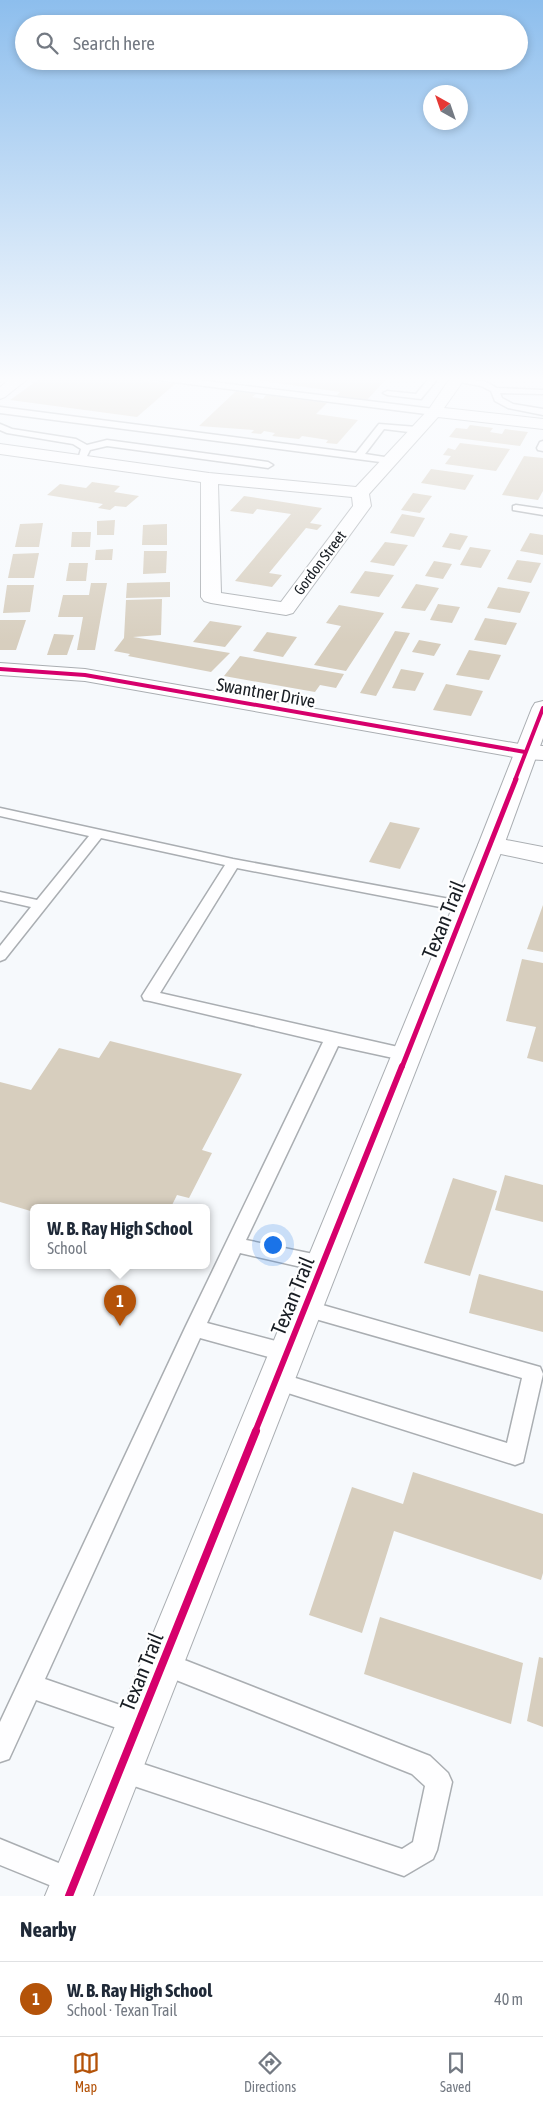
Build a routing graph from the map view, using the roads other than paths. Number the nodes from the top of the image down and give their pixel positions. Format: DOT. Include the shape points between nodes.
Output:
graph roads {
  1 [pos="143,465"];
  2 [pos="383,465"];
  3 [pos="209,478"];
  4 [pos="360,493"];
  5 [pos="516,508"];
  6 [pos="543,512"];
  7 [pos="0,668"];
  8 [pos="543,708"];
  9 [pos="534,753"];
  10 [pos="0,812"];
  11 [pos="98,833"];
  12 [pos="491,845"];
  13 [pos="543,855"];
  14 [pos="233,863"];
  15 [pos="0,896"];
  16 [pos="41,905"];
  17 [pos="466,907"];
  18 [pos="0,956"];
  19 [pos="333,1039"];
  20 [pos="407,1055"];
  21 [pos="236,1244"];
  22 [pos="323,1264"];
  23 [pos="305,1308"];
  24 [pos="195,1328"];
  25 [pos="282,1367"];
  26 [pos="162,1664"];
  27 [pos="31,1686"];
  28 [pos="138,1724"];
  29 [pos="0,1750"];
  30 [pos="120,1770"];
  31 [pos="0,1852"];
  32 [pos="72,1889"];
  1 -- 3 [label="street"];
  2 -- 4 [label="street, Gordon Street"];
  3 -- 4 [label="street"];
  3 -- 4 [label="street, Gordon Street" via="211,597 286,609 362,506"];
  5 -- 6 [label="lane"];
  7 -- 9 [label="street, Swantner Drive" via="85,675"];
  8 -- 9 [label="street, Texan Trail"];
  9 -- 12 [label="street, Texan Trail"];
  10 -- 11 [label="lane"];
  11 -- 14 [label="lane"];
  11 -- 16 [label="lane"];
  12 -- 13 [label="street"];
  12 -- 17 [label="street, Texan Trail"];
  14 -- 17 [label="lane"];
  14 -- 19 [label="lane" via="150,996"];
  15 -- 16 [label="lane"];
  16 -- 18 [label="lane"];
  17 -- 20 [label="street, Texan Trail"];
  19 -- 20 [label="lane"];
  19 -- 21 [label="lane"];
  20 -- 22 [label="street, Texan Trail"];
  21 -- 22 [label="lane"];
  21 -- 24 [label="lane"];
  22 -- 23 [label="street, Texan Trail"];
  23 -- 25 [label="street, Texan Trail"];
  23 -- 25 [label="lane" via="533,1373 515,1455"];
  24 -- 25 [label="lane"];
  24 -- 27 [label="lane"];
  25 -- 26 [label="street, Texan Trail"];
  26 -- 28 [label="street, Texan Trail"];
  26 -- 30 [label="lane" via="422,1765 439,1782 424,1850 404,1863"];
  27 -- 28 [label="lane"];
  27 -- 29 [label="lane"];
  28 -- 30 [label="street, Texan Trail"];
  30 -- 32 [label="street, Texan Trail"];
  31 -- 32 [label="lane"];
}
